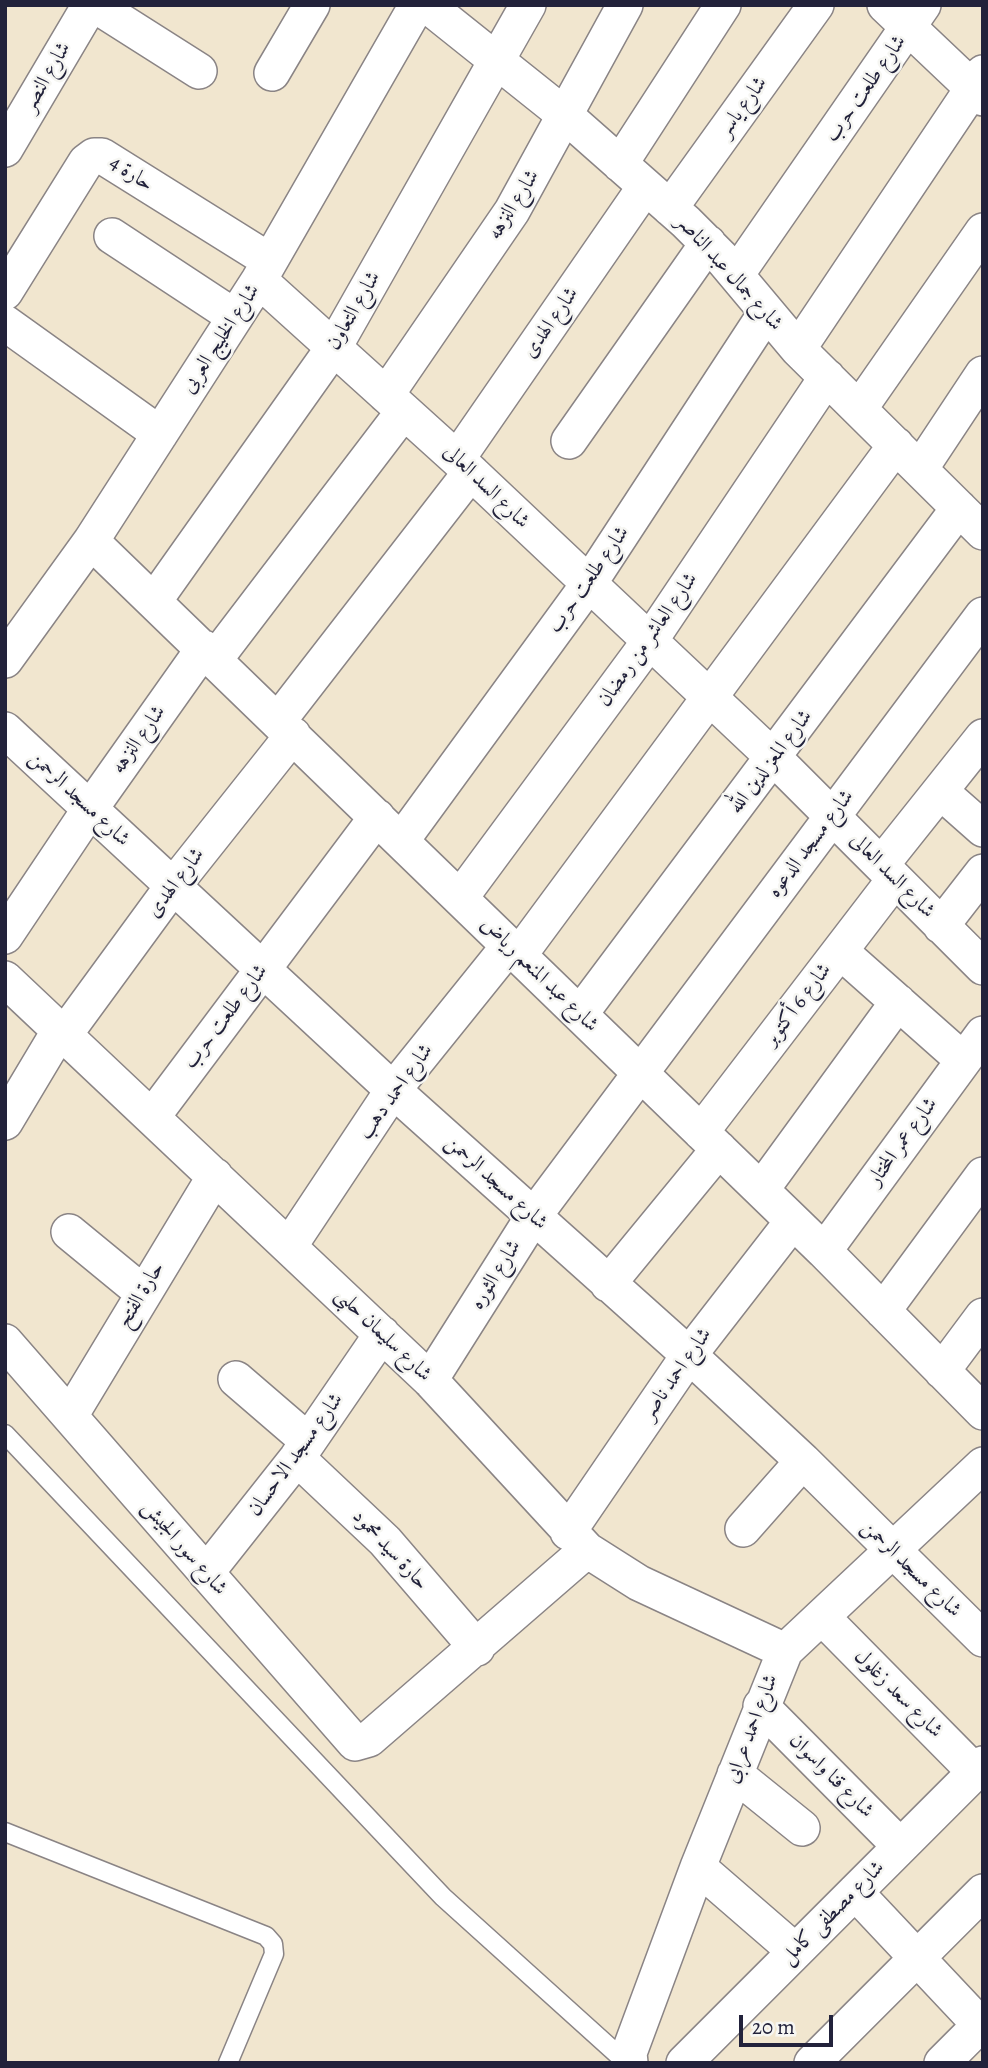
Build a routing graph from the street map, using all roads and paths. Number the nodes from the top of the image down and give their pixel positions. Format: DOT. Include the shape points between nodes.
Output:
graph roads {
  1 [pos="92,5"];
  2 [pos="312,5"];
  3 [pos="416,5"];
  4 [pos="427,5"];
  5 [pos="528,5"];
  6 [pos="625,5"];
  7 [pos="723,5"];
  8 [pos="816,5"];
  9 [pos="906,13"];
  10 [pos="496,61"];
  11 [pos="199,71"];
  12 [pos="272,73"];
  13 [pos="980,86"];
  14 [pos="16,104"];
  15 [pos="566,116"];
  16 [pos="5,149"];
  17 [pos="645,186"];
  18 [pos="983,231"];
  19 [pos="112,236"];
  20 [pos="708,243"];
  21 [pos="265,270"];
  22 [pos="736,275"];
  23 [pos="5,292"];
  24 [pos="766,313"];
  25 [pos="235,317"];
  26 [pos="5,323"];
  27 [pos="334,346"];
  28 [pos="798,349"];
  29 [pos="983,374"];
  30 [pos="827,377"];
  31 [pos="395,403"];
  32 [pos="859,409"];
  33 [pos="160,434"];
  34 [pos="569,442"];
  35 [pos="908,457"];
  36 [pos="464,465"];
  37 [pos="977,525"];
  38 [pos="91,541"];
  39 [pos="588,585"];
  40 [pos="154,601"];
  41 [pos="983,615"];
  42 [pos="649,642"];
  43 [pos="209,654"];
  44 [pos="5,660"];
  45 [pos="709,699"];
  46 [pos="285,728"];
  47 [pos="5,730"];
  48 [pos="983,737"];
  49 [pos="774,758"];
  50 [pos="940,791"];
  51 [pos="90,809"];
  52 [pos="832,816"];
  53 [pos="389,829"];
  54 [pos="983,830"];
  55 [pos="888,872"];
  56 [pos="983,872"];
  57 [pos="173,886"];
  58 [pos="460,898"];
  59 [pos="942,926"];
  60 [pos="5,936"];
  61 [pos="514,950"];
  62 [pos="839,951"];
  63 [pos="983,967"];
  64 [pos="262,968"];
  65 [pos="5,979"];
  66 [pos="898,1002"];
  67 [pos="580,1014"];
  68 [pos="62,1032"];
  69 [pos="973,1047"];
  70 [pos="639,1072"];
  71 [pos="393,1090"];
  72 [pos="152,1116"];
  73 [pos="5,1122"];
  74 [pos="710,1140"];
  75 [pos="983,1175"];
  76 [pos="215,1176"];
  77 [pos="761,1190"];
  78 [pos="533,1217"];
  79 [pos="793,1221"];
  80 [pos="69,1232"];
  81 [pos="290,1245"];
  82 [pos="824,1251"];
  83 [pos="608,1284"];
  84 [pos="142,1292"];
  85 [pos="883,1311"];
  86 [pos="983,1317"];
  87 [pos="382,1334"];
  88 [pos="5,1342"];
  89 [pos="689,1355"];
  90 [pos="942,1371"];
  91 [pos="236,1379"];
  92 [pos="430,1380"];
  93 [pos="983,1412"];
  94 [pos="70,1416"];
  95 [pos="5,1434"];
  96 [pos="303,1450"];
  97 [pos="803,1461"];
  98 [pos="983,1465"];
  99 [pos="743,1529"];
  100 [pos="577,1541"];
  101 [pos="893,1552"];
  102 [pos="206,1573"];
  103 [pos="822,1617"];
  104 [pos="983,1639"];
  105 [pos="477,1648"];
  106 [pos="785,1651"];
  107 [pos="761,1706"];
  108 [pos="369,1739"];
  109 [pos="979,1768"];
  110 [pos="735,1774"];
  111 [pos="802,1828"];
  112 [pos="5,1832"];
  113 [pos="900,1846"];
  114 [pos="698,1867"];
  115 [pos="855,1892"];
  116 [pos="983,1892"];
  117 [pos="795,1951"];
  118 [pos="917,1958"];
  119 [pos="982,2025"];
  120 [pos="229,2063"];
  121 [pos="629,2063"];
  122 [pos="684,2063"];
  123 [pos="812,2063"];
  124 [pos="942,2063"];
  1 -- 11 [label="street"];
  1 -- 14 [label="street, شارع النصر"];
  2 -- 12 [label="street"];
  3 -- 21 [label="street, شارع الخليج العربى"];
  4 -- 10 [label="street, شارع جمال عبد الناصر"];
  5 -- 10 [label="street, شارع التعاون"];
  6 -- 15 [label="street, شارع النزهه"];
  7 -- 17 [label="street, شارع الهدى"];
  8 -- 17 [label="street, شارع ياسر"];
  9 -- 13 [label="street"];
  9 -- 22 [label="street, شارع طلعت حرب"];
  10 -- 15 [label="street, شارع جمال عبد الناصر"];
  10 -- 27 [label="street, شارع التعاون"];
  13 -- 28 [label="street"];
  14 -- 16 [label="street, شارع النصر"];
  15 -- 17 [label="street, شارع جمال عبد الناصر"];
  15 -- 31 [label="street, شارع النزهه"];
  17 -- 20 [label="street, شارع جمال عبد الناصر"];
  17 -- 36 [label="street, شارع الهدى"];
  18 -- 32 [label="street"];
  19 -- 25 [label="street"];
  20 -- 22 [label="street, شارع جمال عبد الناصر"];
  20 -- 34 [label="street"];
  21 -- 23 [label="street, حارة 4" via="102,156 94,156"];
  21 -- 25 [label="street, شارع الخليج العربى"];
  21 -- 27 [label="street, شارع السد العالى"];
  22 -- 24 [label="street, شارع جمال عبد الناصر"];
  24 -- 28 [label="street, شارع جمال عبد الناصر"];
  24 -- 39 [label="street, شارع طلعت حرب"];
  25 -- 33 [label="street, شارع الخليج العربى"];
  26 -- 33 [label="street"];
  27 -- 31 [label="street, شارع السد العالى"];
  27 -- 40 [label="street, شارع التعاون"];
  28 -- 30 [label="street, شارع جمال عبد الناصر"];
  29 -- 35 [label="street"];
  30 -- 32 [label="street, شارع جمال عبد الناصر"];
  30 -- 42 [label="street, شارع العاشر من رمضان"];
  31 -- 36 [label="street, شارع السد العالى"];
  31 -- 43 [label="street, شارع النزهه"];
  32 -- 35 [label="street, شارع جمال عبد الناصر"];
  33 -- 38 [label="street, شارع الخليج العربى"];
  35 -- 37 [label="street, شارع جمال عبد الناصر"];
  35 -- 45 [label="street"];
  36 -- 39 [label="street, شارع السد العالى"];
  36 -- 46 [label="street, شارع الهدى"];
  37 -- 49 [label="street, شارع المعز لدين الله"];
  38 -- 40 [label="street, شارع عبد المنعم رياض"];
  38 -- 44 [label="street, شارع الخليج العربى"];
  39 -- 42 [label="street, شارع السد العالى"];
  39 -- 53 [label="street, شارع طلعت حرب"];
  40 -- 43 [label="street, شارع عبد المنعم رياض"];
  41 -- 52 [label="street, شارع مسجد الدعوه"];
  42 -- 45 [label="street, شارع السد العالى"];
  42 -- 58 [label="street, شارع العاشر من رمضان"];
  43 -- 46 [label="street, شارع عبد المنعم رياض"];
  43 -- 51 [label="street, شارع النزهه"];
  45 -- 49 [label="street, شارع السد العالى"];
  45 -- 61 [label="street"];
  46 -- 53 [label="street, شارع عبد المنعم رياض"];
  46 -- 57 [label="street, شارع الهدى"];
  47 -- 51 [label="street, شارع مسجد الرحمن"];
  48 -- 50 [label="street, شارع 6 أكتوبر"];
  49 -- 52 [label="street, شارع السد العالى"];
  49 -- 67 [label="street, شارع المعز لدين الله"];
  50 -- 54 [label="street"];
  50 -- 55 [label="street, شارع 6 أكتوبر"];
  51 -- 57 [label="street, شارع مسجد الرحمن"];
  51 -- 60 [label="street, شارع النزهه"];
  52 -- 55 [label="street, شارع السد العالى"];
  52 -- 70 [label="street, شارع مسجد الدعوه"];
  53 -- 58 [label="street, شارع عبد المنعم رياض"];
  53 -- 64 [label="street, شارع طلعت حرب"];
  55 -- 59 [label="street, شارع السد العالى"];
  55 -- 62 [label="street, شارع 6 أكتوبر"];
  56 -- 59 [label="street"];
  57 -- 64 [label="street, شارع مسجد الرحمن"];
  57 -- 68 [label="street, شارع الهدى"];
  58 -- 61 [label="street, شارع عبد المنعم رياض"];
  59 -- 63 [label="street, شارع السد العالى"];
  61 -- 67 [label="street, شارع عبد المنعم رياض"];
  61 -- 71 [label="street, شارع احمد دهب"];
  62 -- 66 [label="street"];
  62 -- 74 [label="street, شارع 6 أكتوبر"];
  64 -- 71 [label="street, شارع مسجد الرحمن"];
  64 -- 72 [label="street, شارع طلعت حرب"];
  65 -- 68 [label="street, شارع سليمان حلبى"];
  66 -- 69 [label="street"];
  66 -- 77 [label="street"];
  67 -- 70 [label="street, شارع عبد المنعم رياض"];
  68 -- 72 [label="street, شارع سليمان حلبى"];
  68 -- 73 [label="street, شارع الهدى"];
  69 -- 82 [label="street, شارع عمر المختار"];
  70 -- 74 [label="street, شارع عبد المنعم رياض"];
  70 -- 78 [label="street, شارع الثوره"];
  71 -- 78 [label="street, شارع مسجد الرحمن"];
  71 -- 81 [label="street, شارع احمد دهب"];
  72 -- 76 [label="street, شارع سليمان حلبى"];
  74 -- 77 [label="street, شارع عبد المنعم رياض"];
  74 -- 83 [label="street, شارع 6 أكتوبر"];
  75 -- 85 [label="street"];
  76 -- 81 [label="street, شارع سليمان حلبى"];
  76 -- 84 [label="street, حارة الفتح"];
  77 -- 79 [label="street, شارع عبد المنعم رياض"];
  78 -- 83 [label="street, شارع مسجد الرحمن"];
  78 -- 92 [label="street, شارع الثوره"];
  79 -- 82 [label="street, شارع عبد المنعم رياض"];
  79 -- 89 [label="street, شارع احمد ناصر"];
  80 -- 84 [label="street"];
  81 -- 87 [label="street, شارع سليمان حلبى"];
  82 -- 85 [label="street, شارع عبد المنعم رياض"];
  83 -- 89 [label="street, شارع مسجد الرحمن"];
  84 -- 94 [label="street, حارة الفتح"];
  85 -- 90 [label="street, شارع عبد المنعم رياض"];
  86 -- 90 [label="street"];
  87 -- 92 [label="street, شارع سليمان حلبى"];
  87 -- 96 [label="street, شارع مسجد الاحسان"];
  88 -- 94 [label="street, شارع سور الجيش"];
  89 -- 97 [label="street, شارع مسجد الرحمن"];
  89 -- 100 [label="street, شارع احمد ناصر"];
  90 -- 93 [label="street, شارع عبد المنعم رياض"];
  91 -- 96 [label="street, حارة سيد محمود"];
  92 -- 100 [label="street, شارع سليمان حلبى"];
  94 -- 102 [label="street, شارع سور الجيش"];
  95 -- 121 [label="lane" via="443,1897"];
  96 -- 102 [label="street, شارع مسجد الاحسان"];
  96 -- 105 [label="street, حارة سيد محمود"];
  97 -- 99 [label="street"];
  97 -- 101 [label="street, شارع مسجد الرحمن"];
  98 -- 101 [label="street, شارع احمد عرابى"];
  100 -- 105 [label="street, شارع احمد ناصر"];
  100 -- 106 [label="street, شارع سليمان حلبى" via="639,1583"];
  101 -- 103 [label="street, شارع احمد عرابى"];
  101 -- 104 [label="street, شارع مسجد الرحمن"];
  102 -- 108 [label="street, شارع سور الجيش" via="348,1739 362,1743"];
  103 -- 106 [label="street, شارع احمد عرابى"];
  103 -- 109 [label="street, شارع سعد زغلول"];
  105 -- 108 [label="street, شارع احمد ناصر"];
  106 -- 107 [label="street, شارع احمد عرابى"];
  107 -- 110 [label="street, شارع احمد عرابى"];
  107 -- 113 [label="street, شارع قنا واسوان"];
  109 -- 113 [label="street, شارع مصطفى كامل"];
  110 -- 111 [label="street"];
  110 -- 114 [label="street, شارع احمد عرابى"];
  112 -- 120 [label="lane" via="267,1936 274,1954"];
  113 -- 115 [label="street, شارع مصطفى كامل"];
  114 -- 117 [label="street"];
  114 -- 121 [label="street, شارع احمد عرابى"];
  115 -- 117 [label="street, شارع مصطفى كامل"];
  115 -- 118 [label="street"];
  116 -- 118 [label="street"];
  117 -- 122 [label="street, شارع مصطفى كامل"];
  118 -- 119 [label="street"];
  118 -- 123 [label="street"];
  119 -- 124 [label="street"];
}
